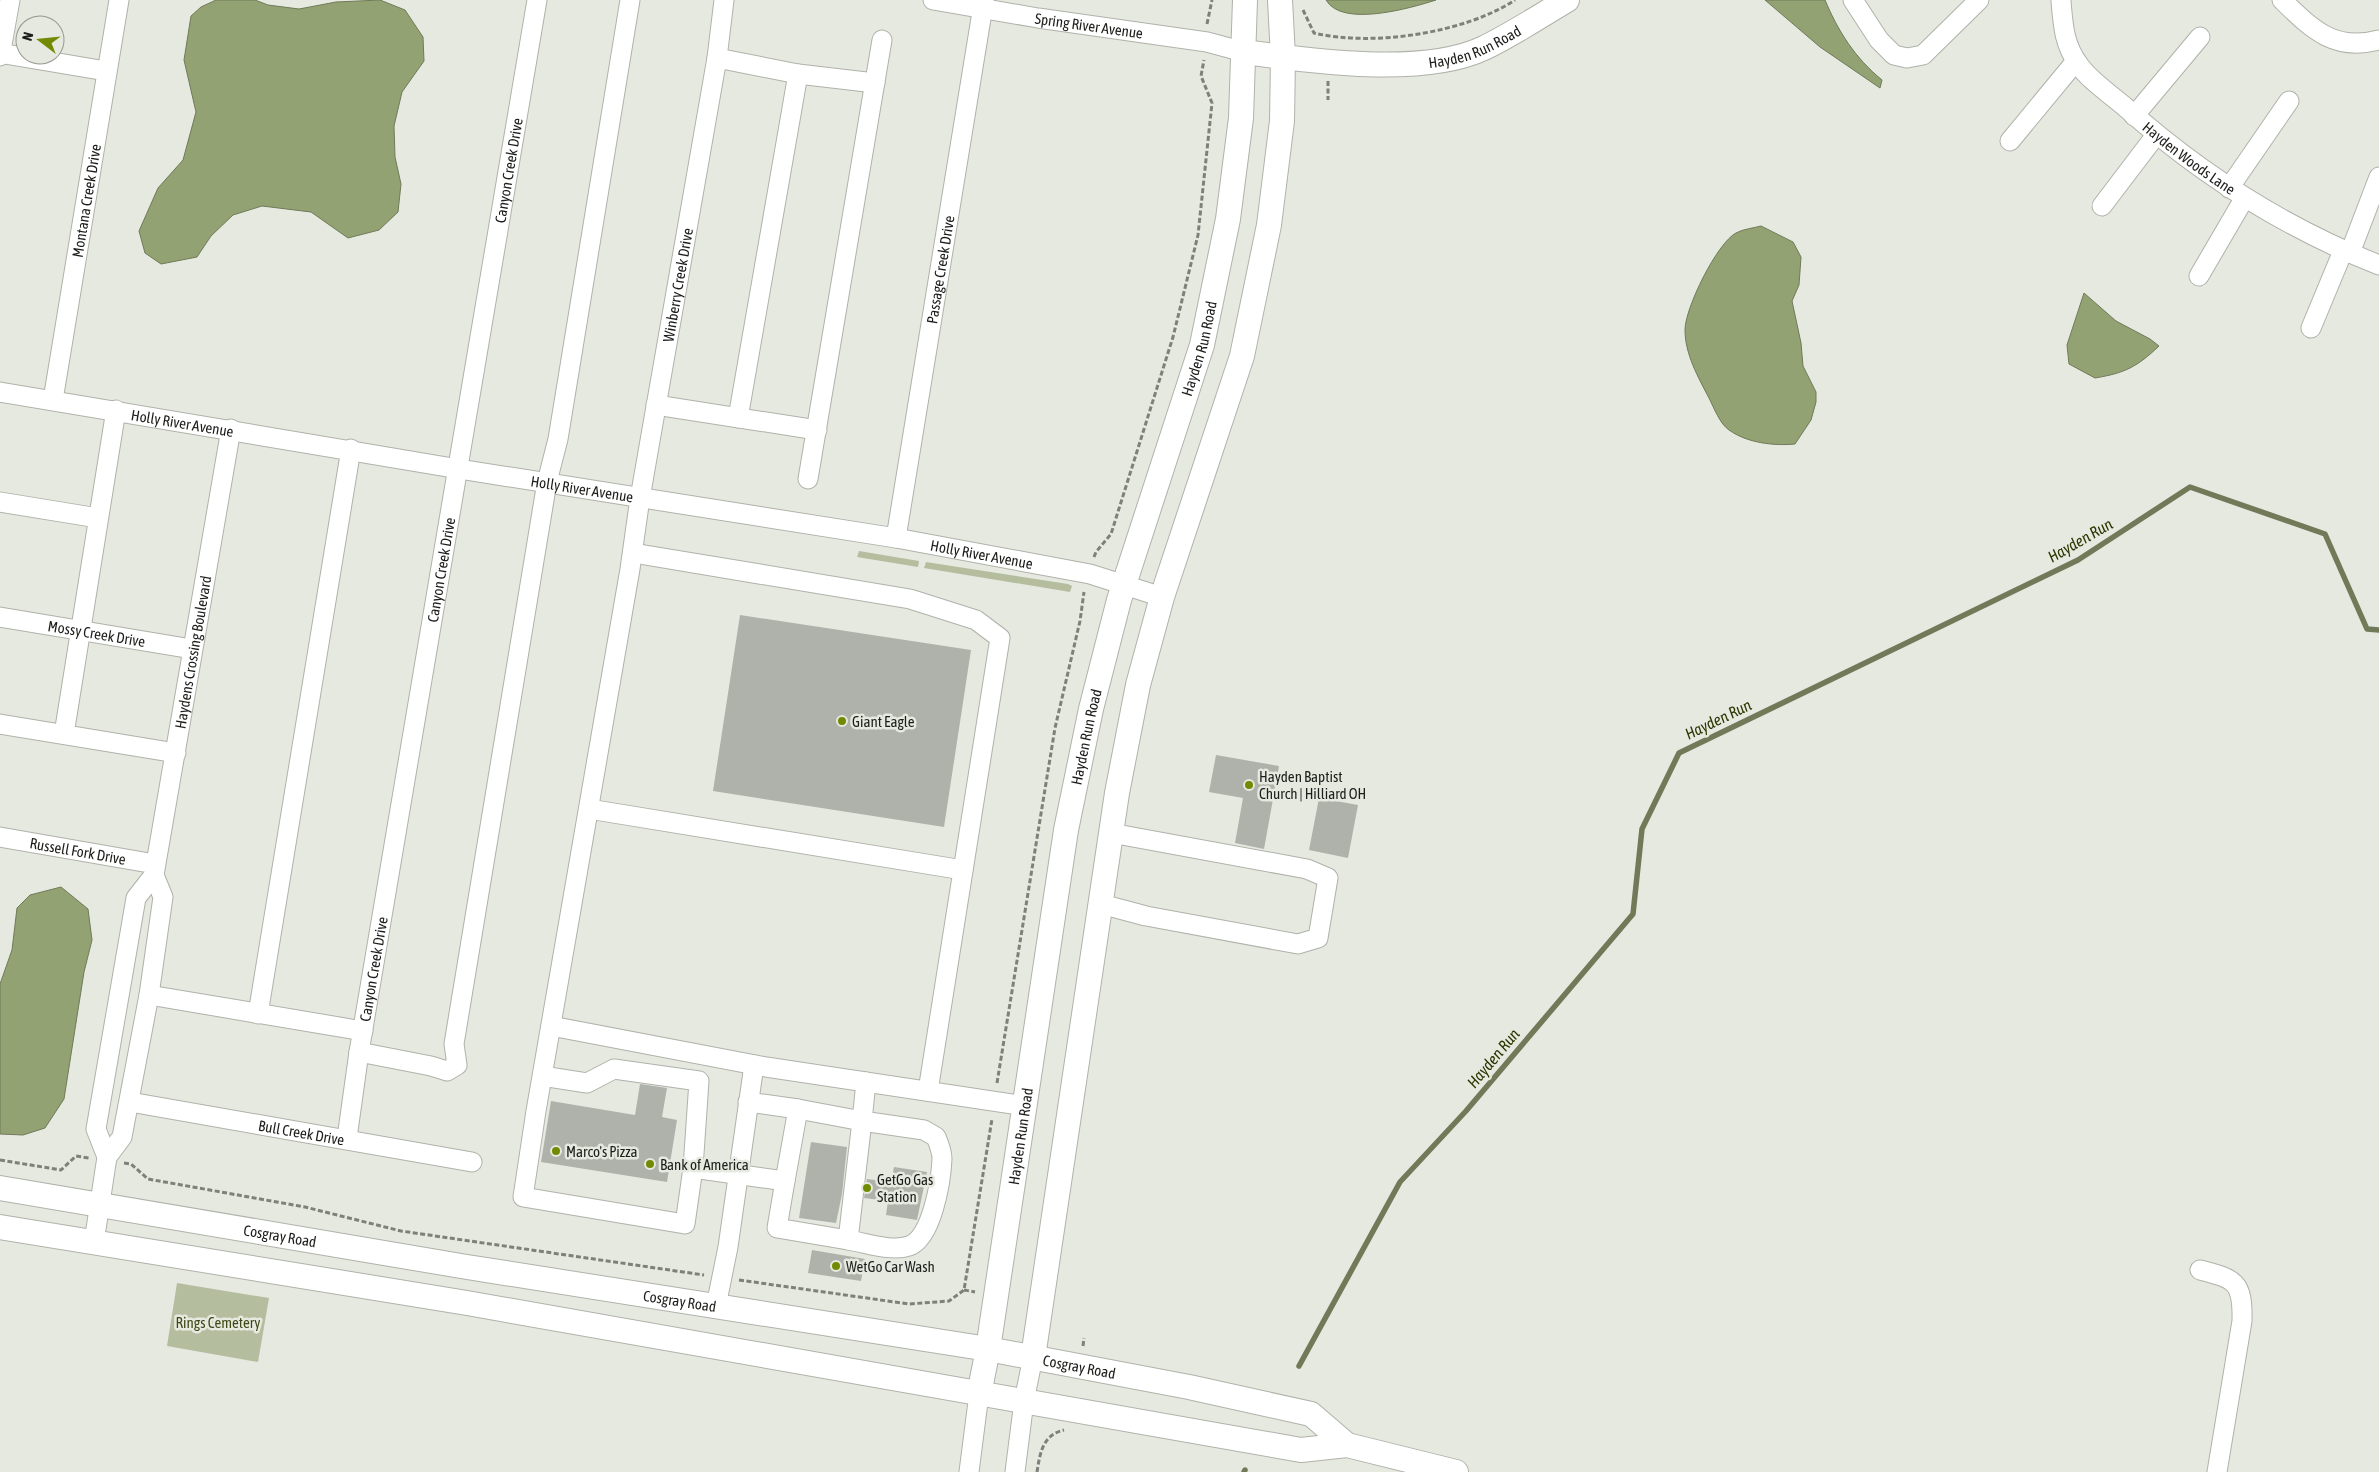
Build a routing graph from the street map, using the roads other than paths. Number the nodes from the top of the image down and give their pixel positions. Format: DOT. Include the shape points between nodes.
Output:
graph roads {
  1 [pos="10,0"];
  2 [pos="119,0"];
  3 [pos="537,0"];
  4 [pos="630,0"];
  5 [pos="724,0"];
  6 [pos="934,0"];
  7 [pos="1245,0"];
  8 [pos="1280,0"];
  9 [pos="1567,0"];
  10 [pos="1852,0"];
  11 [pos="1979,0"];
  12 [pos="2060,0"];
  13 [pos="2282,0"];
  14 [pos="984,4"];
  15 [pos="1549,6"];
  16 [pos="2200,37"];
  17 [pos="882,40"];
  18 [pos="2379,40"];
  19 [pos="1244,52"];
  20 [pos="0,54"];
  21 [pos="1284,57"];
  22 [pos="717,58"];
  23 [pos="2076,61"];
  24 [pos="106,71"];
  25 [pos="798,74"];
  26 [pos="875,83"];
  27 [pos="2289,100"];
  28 [pos="2134,116"];
  29 [pos="2156,135"];
  30 [pos="2010,141"];
  31 [pos="2379,177"];
  32 [pos="2229,188"];
  33 [pos="2244,199"];
  34 [pos="2102,206"];
  35 [pos="2346,252"];
  36 [pos="2379,265"];
  37 [pos="2199,276"];
  38 [pos="2310,328"];
  39 [pos="0,392"];
  40 [pos="53,400"];
  41 [pos="656,405"];
  42 [pos="116,410"];
  43 [pos="738,418"];
  44 [pos="231,429"];
  45 [pos="817,430"];
  46 [pos="351,449"];
  47 [pos="459,469"];
  48 [pos="808,478"];
  49 [pos="547,482"];
  50 [pos="640,498"];
  51 [pos="0,502"];
  52 [pos="98,518"];
  53 [pos="896,538"];
  54 [pos="631,561"];
  55 [pos="1124,585"];
  56 [pos="1162,597"];
  57 [pos="0,617"];
  58 [pos="80,630"];
  59 [pos="192,649"];
  60 [pos="0,724"];
  61 [pos="64,734"];
  62 [pos="176,753"];
  63 [pos="588,809"];
  64 [pos="1111,833"];
  65 [pos="0,837"];
  66 [pos="155,869"];
  67 [pos="963,870"];
  68 [pos="1101,904"];
  69 [pos="149,995"];
  70 [pos="258,1014"];
  71 [pos="551,1026"];
  72 [pos="363,1031"];
  73 [pos="360,1052"];
  74 [pos="754,1065"];
  75 [pos="542,1076"];
  76 [pos="866,1082"];
  77 [pos="928,1092"];
  78 [pos="130,1102"];
  79 [pos="748,1102"];
  80 [pos="1025,1106"];
  81 [pos="798,1109"];
  82 [pos="862,1121"];
  83 [pos="347,1138"];
  84 [pos="107,1159"];
  85 [pos="472,1162"];
  86 [pos="693,1168"];
  87 [pos="738,1174"];
  88 [pos="785,1181"];
  89 [pos="0,1188"];
  90 [pos="100,1205"];
  91 [pos="0,1227"];
  92 [pos="848,1240"];
  93 [pos="94,1242"];
  94 [pos="2200,1270"];
  95 [pos="716,1306"];
  96 [pos="988,1349"];
  97 [pos="1033,1357"];
  98 [pos="979,1394"];
  99 [pos="1024,1401"];
  100 [pos="1347,1445"];
  101 [pos="969,1472"];
  102 [pos="1015,1472"];
  103 [pos="1456,1472"];
  104 [pos="2217,1472"];
  1 -- 20 [label="street"];
  2 -- 24 [label="street, Montana Creek Drive"];
  3 -- 47 [label="street, Canyon Creek Drive"];
  4 -- 49 [label="street" via="558,439"];
  5 -- 22 [label="street, Winberry Creek Drive"];
  6 -- 14 [label="street, Spring River Avenue"];
  7 -- 19 [label="main road"];
  8 -- 21 [label="main road"];
  9 -- 15 [label="main road, Hayden Run Road"];
  10 -- 11 [label="street" via="1894,56 1907,58 1924,55"];
  12 -- 23 [label="street, Hayden Woods Lane" via="2063,32"];
  13 -- 18 [label="street" via="2325,38 2349,43"];
  14 -- 19 [label="street, Spring River Avenue" via="1038,18 1207,42"];
  14 -- 53 [label="street, Passage Creek Drive"];
  15 -- 21 [label="main road, Hayden Run Road" via="1483,48 1440,60 1379,65"];
  16 -- 28 [label="street"];
  17 -- 26 [label="street"];
  19 -- 21 [label="main road, Hayden Run Road"];
  19 -- 55 [label="main road, Hayden Run Road" via="1241,118 1228,219 1202,345"];
  20 -- 24 [label="street"];
  21 -- 56 [label="main road" via="1282,121 1269,226 1242,356"];
  22 -- 25 [label="street"];
  22 -- 41 [label="street, Winberry Creek Drive"];
  23 -- 28 [label="street, Hayden Woods Lane"];
  23 -- 30 [label="street"];
  24 -- 40 [label="street, Montana Creek Drive"];
  25 -- 26 [label="street"];
  25 -- 43 [label="street"];
  26 -- 45 [label="street"];
  27 -- 32 [label="street"];
  28 -- 29 [label="street, Hayden Woods Lane"];
  29 -- 32 [label="street, Hayden Woods Lane"];
  29 -- 34 [label="street"];
  31 -- 35 [label="street"];
  32 -- 33 [label="street, Hayden Woods Lane"];
  33 -- 35 [label="street, Hayden Woods Lane"];
  33 -- 37 [label="street"];
  35 -- 36 [label="street, Hayden Woods Lane"];
  35 -- 38 [label="street"];
  39 -- 40 [label="street, Holly River Avenue"];
  40 -- 42 [label="street, Holly River Avenue"];
  41 -- 43 [label="street"];
  41 -- 50 [label="street, Winberry Creek Drive"];
  42 -- 44 [label="street, Holly River Avenue"];
  42 -- 52 [label="street"];
  43 -- 45 [label="street"];
  44 -- 46 [label="street, Holly River Avenue"];
  44 -- 59 [label="street, Haydens Crossing Boulevard"];
  45 -- 48 [label="street"];
  46 -- 47 [label="street, Holly River Avenue"];
  46 -- 70 [label="street"];
  47 -- 49 [label="street, Holly River Avenue"];
  47 -- 72 [label="street, Canyon Creek Drive"];
  49 -- 50 [label="street, Holly River Avenue"];
  49 -- 73 [label="street" via="454,1044 457,1065 447,1071"];
  50 -- 53 [label="street, Holly River Avenue"];
  50 -- 54 [label="street, Winberry Creek Drive"];
  51 -- 52 [label="street"];
  52 -- 58 [label="street"];
  53 -- 55 [label="street, Holly River Avenue" via="1090,574"];
  54 -- 63 [label="street, Winberry Creek Drive"];
  54 -- 67 [label="street" via="910,599 976,620 1000,638"];
  55 -- 56 [label="street, Holly River Avenue"];
  55 -- 80 [label="main road, Hayden Run Road" via="1090,710 1066,830"];
  56 -- 64 [label="main road" via="1138,685"];
  57 -- 58 [label="street, Mossy Creek Drive"];
  58 -- 59 [label="street, Mossy Creek Drive"];
  58 -- 61 [label="street"];
  59 -- 62 [label="street, Haydens Crossing Boulevard"];
  60 -- 61 [label="street"];
  61 -- 62 [label="street"];
  62 -- 66 [label="street, Haydens Crossing Boulevard"];
  63 -- 67 [label="street"];
  63 -- 71 [label="street, Winberry Creek Drive"];
  64 -- 68 [label="main road"];
  64 -- 68 [label="street" via="1307,869 1328,878 1318,938 1298,944 1146,916"];
  65 -- 66 [label="street, Russell Fork Drive"];
  66 -- 69 [label="street, Haydens Crossing Boulevard" via="164,898"];
  66 -- 84 [label="street, Haydens Crossing Boulevard" via="136,898 96,1129"];
  67 -- 77 [label="street"];
  68 -- 97 [label="main road"];
  69 -- 70 [label="street"];
  69 -- 78 [label="street, Haydens Crossing Boulevard"];
  70 -- 72 [label="street"];
  71 -- 74 [label="street"];
  71 -- 75 [label="street, Winberry Creek Drive"];
  72 -- 73 [label="street, Canyon Creek Drive"];
  73 -- 83 [label="street, Canyon Creek Drive"];
  74 -- 76 [label="street"];
  74 -- 79 [label="street"];
  75 -- 86 [label="street" via="587,1083 614,1069 699,1081"];
  75 -- 86 [label="street, Winberry Creek Drive" via="523,1197 685,1224"];
  76 -- 77 [label="street"];
  76 -- 82 [label="street"];
  77 -- 80 [label="street"];
  78 -- 83 [label="street, Bull Creek Drive"];
  78 -- 84 [label="street, Haydens Crossing Boulevard" via="122,1137"];
  79 -- 81 [label="street"];
  79 -- 87 [label="street"];
  80 -- 96 [label="main road, Hayden Run Road"];
  81 -- 82 [label="street"];
  81 -- 88 [label="street"];
  82 -- 92 [label="street"];
  82 -- 92 [label="street" via="924,1130 936,1137 942,1158 934,1206 921,1239 910,1246 898,1248"];
  83 -- 85 [label="street, Bull Creek Drive"];
  84 -- 90 [label="street, Haydens Crossing Boulevard"];
  86 -- 87 [label="street"];
  87 -- 88 [label="street"];
  87 -- 95 [label="street"];
  88 -- 92 [label="street" via="777,1228"];
  89 -- 90 [label="main road, Cosgray Road"];
  90 -- 93 [label="street, Haydens Crossing Boulevard"];
  90 -- 95 [label="main road, Cosgray Road"];
  91 -- 93 [label="main road, Cosgray Road"];
  93 -- 98 [label="main road, Cosgray Road" via="467,1303"];
  94 -- 104 [label="street" via="2229,1277 2237,1287 2242,1304 2242,1321"];
  95 -- 96 [label="main road, Cosgray Road"];
  96 -- 97 [label="main road, Cosgray Road"];
  96 -- 98 [label="main road, Hayden Run Road"];
  97 -- 99 [label="street"];
  97 -- 100 [label="main road, Cosgray Road" via="1311,1414"];
  98 -- 99 [label="main road, Cosgray Road"];
  98 -- 101 [label="street, Hayden Run Road"];
  99 -- 100 [label="main road, Cosgray Road" via="1301,1450"];
  99 -- 102 [label="street"];
  100 -- 103 [label="main road, Cosgray Road"];
}
